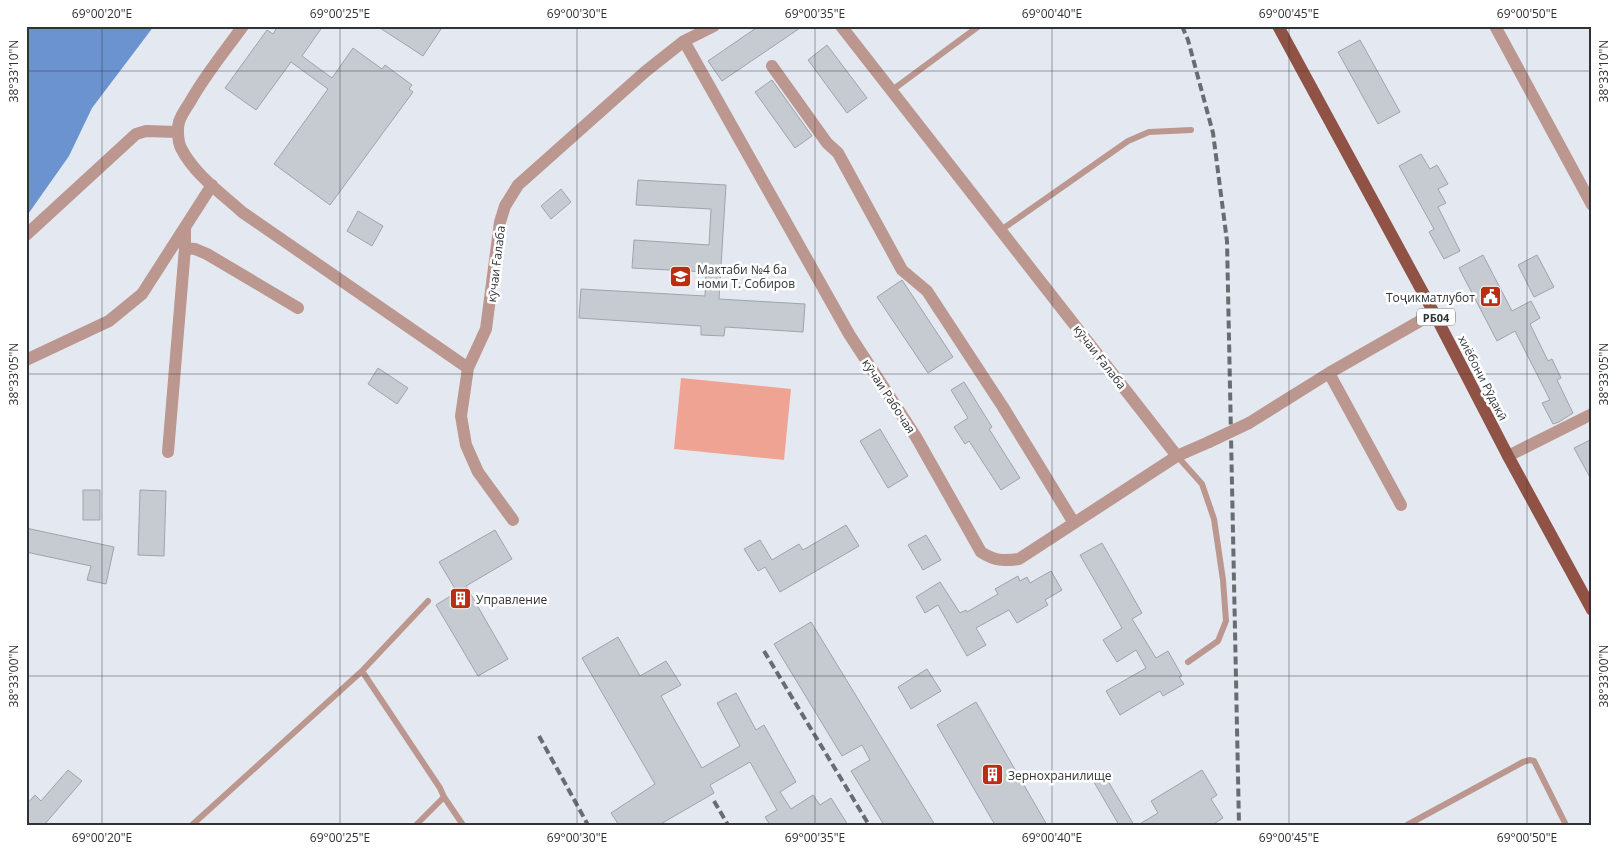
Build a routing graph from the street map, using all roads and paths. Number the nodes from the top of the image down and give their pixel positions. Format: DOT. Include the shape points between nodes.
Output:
graph roads {
  1 [pos="243,26"];
  2 [pos="714,26"];
  3 [pos="841,26"];
  4 [pos="979,26"];
  5 [pos="1278,26"];
  6 [pos="1496,26"];
  7 [pos="684,41"];
  8 [pos="772,66"];
  9 [pos="890,91"];
  10 [pos="1191,130"];
  11 [pos="178,132"];
  12 [pos="212,186"];
  13 [pos="1592,205"];
  14 [pos="185,227"];
  15 [pos="1001,230"];
  16 [pos="26,235"];
  17 [pos="185,248"];
  18 [pos="298,308"];
  19 [pos="1434,313"];
  20 [pos="26,360"];
  21 [pos="468,368"];
  22 [pos="1329,374"];
  23 [pos="1592,414"];
  24 [pos="168,452"];
  25 [pos="1177,456"];
  26 [pos="1508,456"];
  27 [pos="1401,504"];
  28 [pos="513,520"];
  29 [pos="1074,524"];
  30 [pos="428,601"];
  31 [pos="1592,610"];
  32 [pos="1188,662"];
  33 [pos="362,671"];
  34 [pos="444,798"];
  35 [pos="192,825"];
  36 [pos="416,825"];
  37 [pos="463,825"];
  38 [pos="1407,825"];
  39 [pos="1566,825"];
  1 -- 11 [label="street" via="198,88 181,116"];
  2 -- 7 [label="street, кӯчаи Ғалаба"];
  3 -- 9 [label="street, кӯчаи Ғалаба"];
  4 -- 9 [label="lane"];
  5 -- 19 [label="main road, хиёбони Рӯдакӣ / РБ04"];
  6 -- 13 [label="street"];
  7 -- 21 [label="street, кӯчаи Ғалаба" via="518,185 505,206 500,222 486,329"];
  7 -- 29 [label="street, кӯчаи Рабочая" via="849,334 916,437 982,552 992,559 1019,559"];
  8 -- 29 [label="street" via="827,143 838,153 902,270 928,291"];
  9 -- 15 [label="street, кӯчаи Ғалаба"];
  10 -- 15 [label="lane" via="1149,132 1128,141"];
  11 -- 12 [label="street" via="180,147"];
  11 -- 16 [label="street" via="146,131 136,134"];
  12 -- 14 [label="street"];
  12 -- 21 [label="street" via="242,212"];
  14 -- 17 [label="street"];
  14 -- 20 [label="street" via="142,294 109,321"];
  15 -- 25 [label="street, кӯчаи Ғалаба"];
  17 -- 18 [label="street" via="207,254"];
  17 -- 24 [label="street"];
  19 -- 22 [label="street"];
  19 -- 26 [label="main road, хиёбони Рӯдакӣ / РБ04"];
  21 -- 28 [label="street, кӯчаи Ғалаба" via="461,416 466,445 478,472"];
  22 -- 25 [label="street, bridge" via="1249,423"];
  22 -- 27 [label="street"];
  23 -- 26 [label="street"];
  25 -- 29 [label="street, кӯчаи Рабочая"];
  25 -- 32 [label="lane" via="1202,484 1214,519 1226,621 1218,641"];
  26 -- 31 [label="main road, хиёбони Рӯдакӣ / РБ04"];
  30 -- 33 [label="lane"];
  33 -- 34 [label="lane"];
  33 -- 35 [label="lane"];
  34 -- 36 [label="lane"];
  34 -- 37 [label="lane"];
  38 -- 39 [label="lane" via="1530,760 1534,761"];
}
